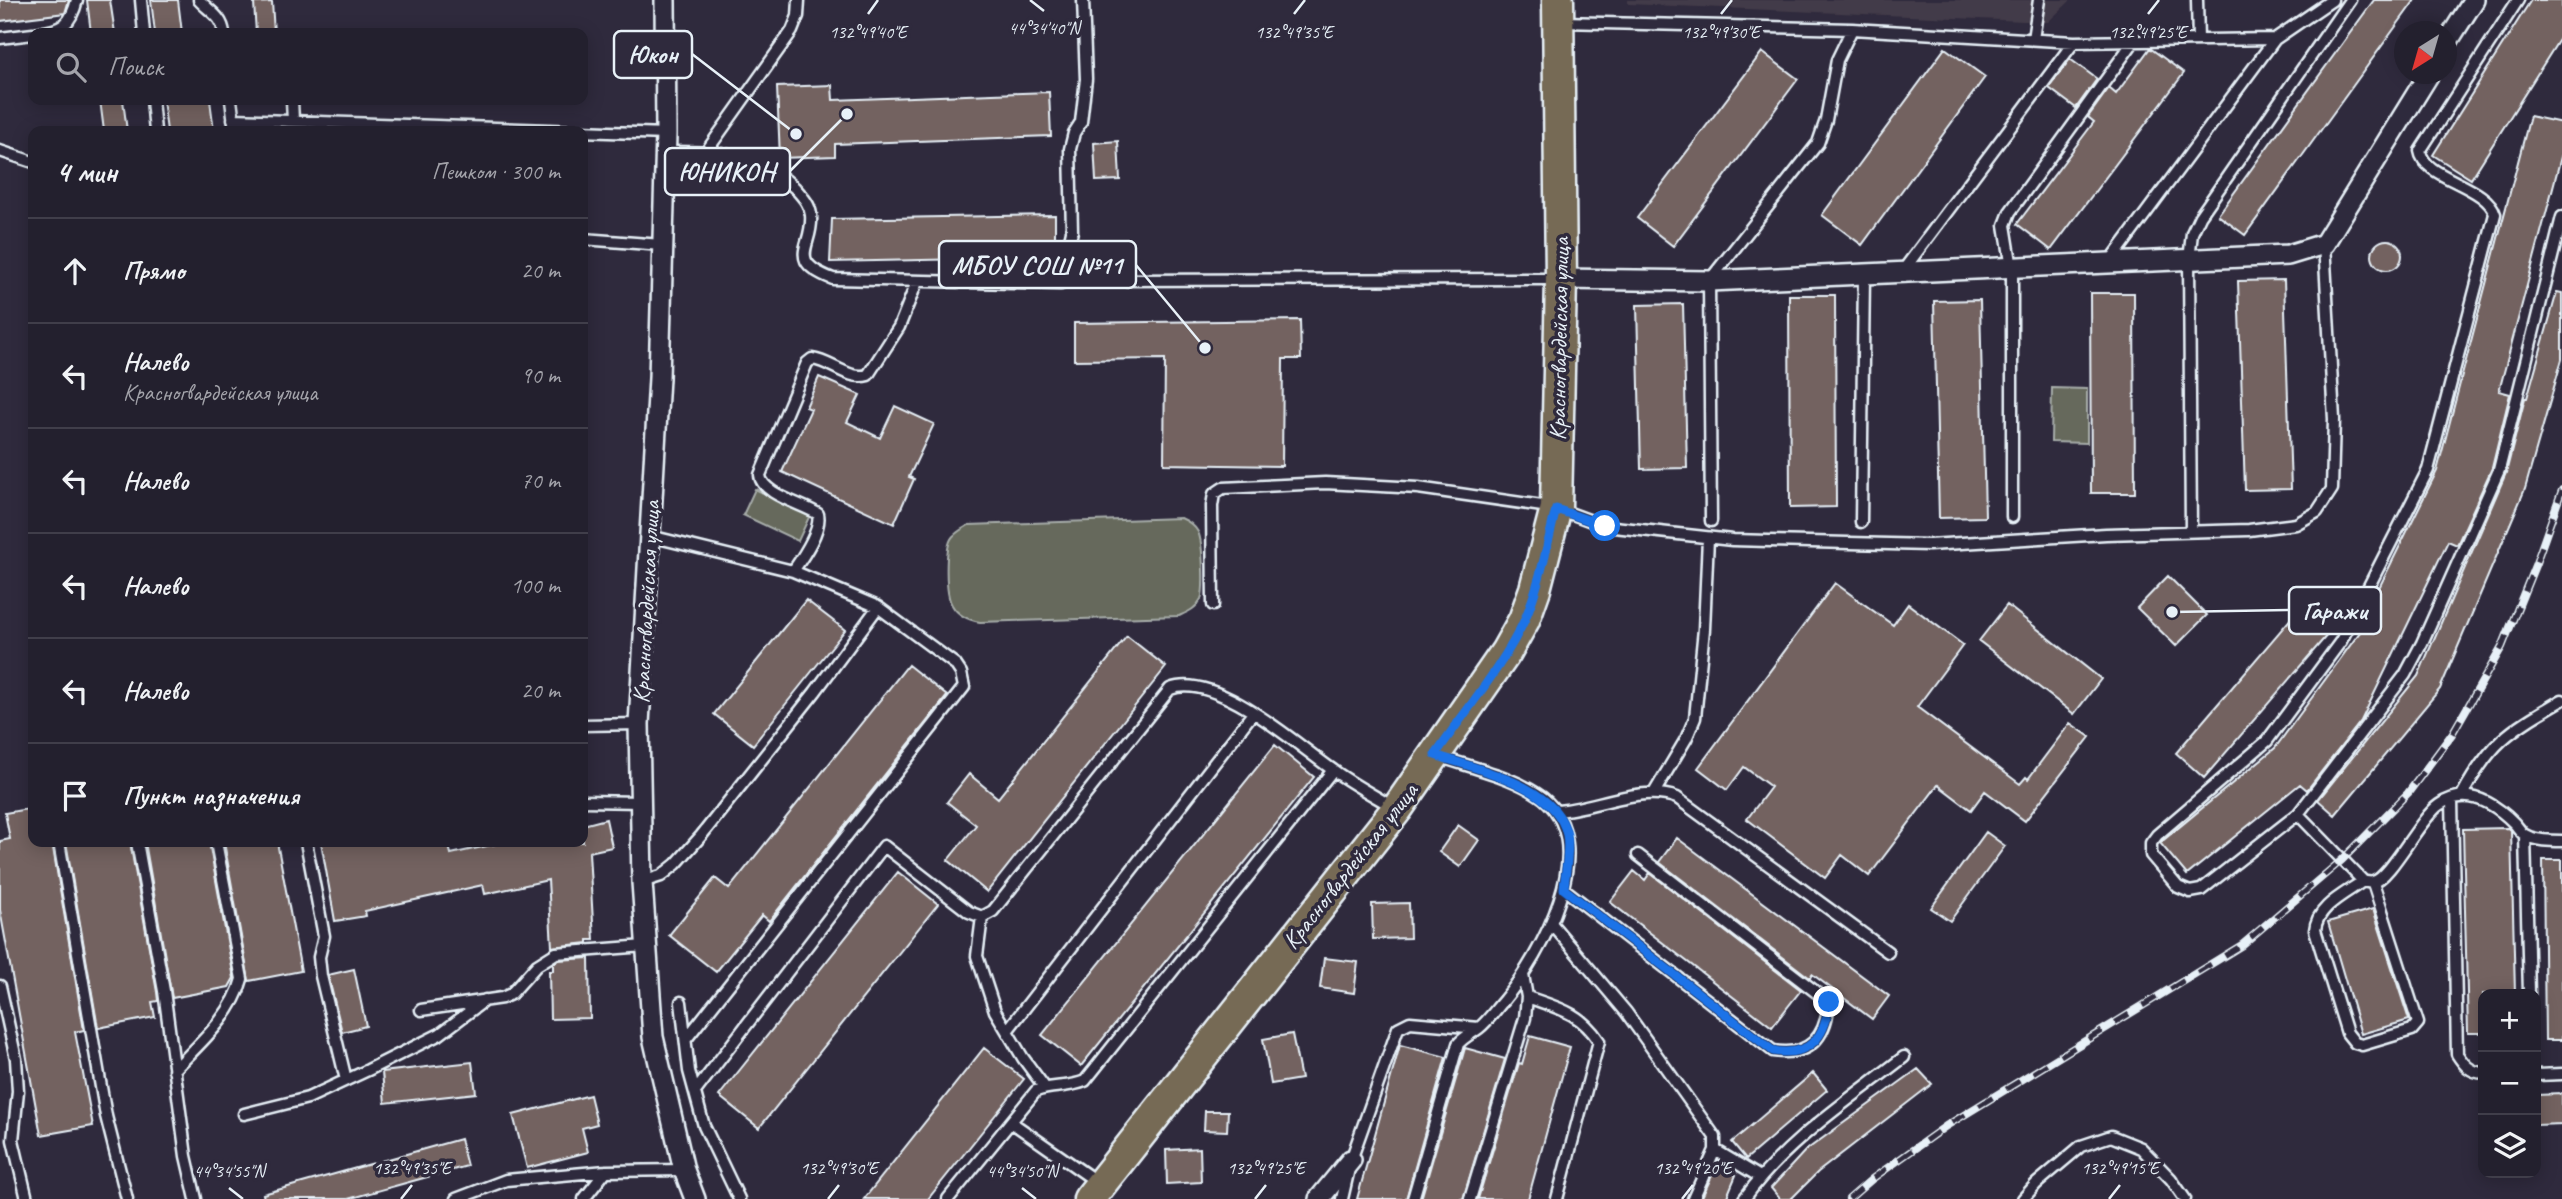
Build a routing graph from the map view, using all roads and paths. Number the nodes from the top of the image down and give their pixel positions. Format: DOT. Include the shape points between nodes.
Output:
graph roads {
  1 [pos="77,0"];
  2 [pos="141,0"];
  3 [pos="200,0"];
  4 [pos="665,0"];
  5 [pos="799,0"];
  6 [pos="1083,0"];
  7 [pos="2039,0"];
  8 [pos="2197,0"];
  9 [pos="2332,0"];
  10 [pos="2350,0"];
  11 [pos="2474,0"];
  12 [pos="2518,0"];
  13 [pos="1558,11"];
  14 [pos="2457,27"];
  15 [pos="59,28"];
  16 [pos="144,28"];
  17 [pos="223,28"];
  18 [pos="1853,29"];
  19 [pos="28,35"];
  20 [pos="0,38"];
  21 [pos="2033,39"];
  22 [pos="2274,39"];
  23 [pos="2198,40"];
  24 [pos="2134,41"];
  25 [pos="2074,42"];
  26 [pos="2423,84"];
  27 [pos="153,105"];
  28 [pos="232,105"];
  29 [pos="292,105"];
  30 [pos="233,119"];
  31 [pos="293,121"];
  32 [pos="155,126"];
  33 [pos="234,126"];
  34 [pos="378,126"];
  35 [pos="588,138"];
  36 [pos="666,143"];
  37 [pos="0,151"];
  38 [pos="706,152"];
  39 [pos="28,160"];
  40 [pos="2562,217"];
  41 [pos="588,239"];
  42 [pos="2324,244"];
  43 [pos="662,245"];
  44 [pos="2189,260"];
  45 [pos="2108,263"];
  46 [pos="2012,268"];
  47 [pos="1902,273"];
  48 [pos="1864,274"];
  49 [pos="1561,279"];
  50 [pos="1113,280"];
  51 [pos="1709,281"];
  52 [pos="917,282"];
  53 [pos="1556,509"];
  54 [pos="2012,517"];
  55 [pos="1711,521"];
  56 [pos="1861,522"];
  57 [pos="2191,532"];
  58 [pos="650,536"];
  59 [pos="1708,538"];
  60 [pos="793,571"];
  61 [pos="1213,605"];
  62 [pos="878,607"];
  63 [pos="2562,700"];
  64 [pos="1253,713"];
  65 [pos="639,724"];
  66 [pos="588,725"];
  67 [pos="1435,755"];
  68 [pos="1333,770"];
  69 [pos="1654,793"];
  70 [pos="2456,798"];
  71 [pos="588,802"];
  72 [pos="641,802"];
  73 [pos="1397,809"];
  74 [pos="1556,811"];
  75 [pos="2298,814"];
  76 [pos="2525,835"];
  77 [pos="2562,841"];
  78 [pos="60,847"];
  79 [pos="138,847"];
  80 [pos="217,847"];
  81 [pos="307,847"];
  82 [pos="1638,855"];
  83 [pos="642,882"];
  84 [pos="2368,882"];
  85 [pos="1564,889"];
  86 [pos="982,917"];
  87 [pos="1551,923"];
  88 [pos="645,946"];
  89 [pos="1888,952"];
  90 [pos="1523,975"];
  91 [pos="0,986"];
  92 [pos="2529,989"];
  93 [pos="1527,997"];
  94 [pos="485,1000"];
  95 [pos="681,1002"];
  96 [pos="422,1010"];
  97 [pos="1479,1028"];
  98 [pos="1007,1031"];
  99 [pos="687,1038"];
  100 [pos="1904,1056"];
  101 [pos="174,1070"];
  102 [pos="2478,1072"];
  103 [pos="2562,1074"];
  104 [pos="2541,1075"];
  105 [pos="346,1080"];
  106 [pos="1045,1088"];
  107 [pos="695,1091"];
  108 [pos="244,1114"];
  109 [pos="1011,1122"];
  110 [pos="1715,1150"];
  111 [pos="1351,1160"];
  112 [pos="684,1170"];
  113 [pos="606,1171"];
  114 [pos="1760,1177"];
  115 [pos="1094,1192"];
  116 [pos="27,1199"];
  117 [pos="127,1199"];
  118 [pos="196,1199"];
  119 [pos="456,1199"];
  120 [pos="584,1199"];
  121 [pos="695,1199"];
  122 [pos="739,1199"];
  123 [pos="948,1199"];
  124 [pos="1319,1199"];
  125 [pos="1342,1199"];
  126 [pos="1413,1199"];
  127 [pos="1470,1199"];
  128 [pos="1557,1199"];
  129 [pos="1693,1199"];
  130 [pos="1744,1199"];
  131 [pos="2023,1199"];
  132 [pos="2185,1199"];
  1 -- 15 [label="lane" via="71,20"];
  2 -- 16 [label="lane"];
  3 -- 17 [label="lane"];
  4 -- 36 [label="street, Красногвардейская улица"];
  5 -- 38 [label="lane" via="792,31"];
  6 -- 52 [label="lane" via="1086,79 1081,122 1070,149 1072,231 1059,284"];
  7 -- 21 [label="lane"];
  8 -- 23 [label="lane"];
  9 -- 22 [label="lane"];
  10 -- 44 [label="lane" via="2200,216 2192,233"];
  11 -- 14 [label="street"];
  12 -- 75 [label="lane" via="2420,150 2424,163 2483,198 2496,214 2428,470 2342,641 2267,741 2157,835 2151,855 2178,887 2201,890"];
  13 -- 18 [label="lane"];
  13 -- 49 [label="main road, Красногвардейская улица"];
  18 -- 21 [label="lane"];
  18 -- 51 [label="lane" via="1837,60 1818,143"];
  19 -- 20 [label="lane"];
  21 -- 25 [label="lane"];
  22 -- 23 [label="lane"];
  22 -- 45 [label="lane"];
  23 -- 24 [label="lane"];
  24 -- 25 [label="lane"];
  24 -- 46 [label="lane" via="2010,212 2005,225"];
  25 -- 47 [label="lane"];
  26 -- 42 [label="street"];
  27 -- 32 [label="lane"];
  28 -- 30 [label="lane"];
  29 -- 31 [label="lane"];
  30 -- 31 [label="lane"];
  30 -- 33 [label="lane"];
  31 -- 34 [label="lane"];
  35 -- 36 [label="lane"];
  36 -- 38 [label="lane"];
  36 -- 43 [label="street, Красногвардейская улица"];
  37 -- 39 [label="lane"];
  38 -- 52 [label="lane" via="731,154 773,170 805,198 811,214 803,249 807,263 820,274 833,279"];
  40 -- 75 [label="lane" via="2499,470 2405,675"];
  41 -- 43 [label="lane"];
  42 -- 44 [label="street" via="2288,255"];
  42 -- 57 [label="lane" via="2334,419 2332,489 2316,512 2296,524"];
  43 -- 58 [label="street, Красногвардейская улица"];
  44 -- 45 [label="street"];
  44 -- 57 [label="lane"];
  45 -- 46 [label="street"];
  46 -- 47 [label="street"];
  46 -- 54 [label="lane"];
  47 -- 48 [label="street"];
  48 -- 51 [label="street"];
  48 -- 56 [label="lane"];
  49 -- 50 [label="lane"];
  49 -- 51 [label="street"];
  49 -- 53 [label="main road, Красногвардейская улица"];
  51 -- 55 [label="lane"];
  52 -- 60 [label="lane" via="899,327 869,374 856,376 819,360 807,363 760,475 763,485 772,491 818,513 817,526"];
  53 -- 59 [label="lane" via="1605,526"];
  53 -- 61 [label="lane" via="1418,488 1325,484 1223,488 1214,494 1212,506"];
  53 -- 67 [label="main road, Красногвардейская улица" via="1524,620"];
  57 -- 59 [label="lane" via="1928,545"];
  58 -- 60 [label="lane"];
  58 -- 65 [label="street, Красногвардейская улица"];
  59 -- 69 [label="lane" via="1695,718"];
  60 -- 62 [label="lane"];
  62 -- 83 [label="lane" via="701,836 669,870"];
  62 -- 99 [label="lane" via="955,664 964,687"];
  63 -- 70 [label="lane" via="2503,737"];
  64 -- 68 [label="lane"];
  64 -- 86 [label="lane" via="1192,686 1170,689 993,911"];
  64 -- 98 [label="lane"];
  65 -- 66 [label="lane"];
  65 -- 72 [label="street, Красногвардейская улица"];
  67 -- 73 [label="main road, Красногвардейская улица"];
  67 -- 74 [label="lane" via="1517,784"];
  68 -- 73 [label="lane"];
  68 -- 106 [label="lane" via="1085,1081"];
  69 -- 74 [label="lane"];
  69 -- 89 [label="lane" via="1677,798"];
  70 -- 76 [label="lane" via="2485,800"];
  70 -- 84 [label="lane" via="2439,805 2382,877"];
  70 -- 102 [label="lane" via="2457,1054 2464,1065"];
  71 -- 72 [label="lane"];
  72 -- 83 [label="street, Красногвардейская улица"];
  73 -- 115 [label="main road, Красногвардейская улица"];
  74 -- 85 [label="lane" via="1567,836"];
  75 -- 84 [label="lane"];
  76 -- 77 [label="lane"];
  76 -- 92 [label="lane"];
  78 -- 117 [label="lane" via="106,1116"];
  79 -- 101 [label="lane"];
  80 -- 101 [label="lane" via="242,979 237,996"];
  81 -- 105 [label="lane" via="324,936 321,976"];
  82 -- 85 [label="lane" via="1829,1002 1827,1021 1805,1050 1773,1051"];
  83 -- 88 [label="street, Красногвардейская улица"];
  84 -- 84 [label="lane" via="2418,1023 2412,1030 2362,1045 2347,1033 2315,930 2321,912"];
  85 -- 87 [label="lane"];
  86 -- 98 [label="lane" via="977,956 995,1011"];
  86 -- 107 [label="lane" via="969,912 884,846"];
  87 -- 90 [label="lane"];
  87 -- 110 [label="lane" via="1626,1012 1694,1106 1716,1137"];
  88 -- 94 [label="lane" via="556,953 537,965 511,994"];
  88 -- 112 [label="street, Красногвардейская улица" via="653,1037"];
  90 -- 93 [label="lane"];
  90 -- 97 [label="lane"];
  91 -- 116 [label="lane" via="16,1059 13,1140"];
  93 -- 127 [label="lane" via="1525,1017"];
  93 -- 128 [label="lane" via="1570,1013 1589,1025 1599,1041"];
  94 -- 96 [label="lane"];
  94 -- 105 [label="lane" via="440,1034"];
  95 -- 99 [label="lane"];
  97 -- 111 [label="lane" via="1410,1021 1398,1028"];
  97 -- 126 [label="lane" via="1458,1044"];
  98 -- 106 [label="lane"];
  99 -- 107 [label="lane"];
  100 -- 114 [label="lane"];
  101 -- 118 [label="lane"];
  103 -- 104 [label="lane"];
  105 -- 108 [label="lane" via="308,1098"];
  106 -- 109 [label="lane" via="1036,1091"];
  107 -- 122 [label="lane" via="704,1125"];
  109 -- 115 [label="lane"];
  109 -- 123 [label="lane"];
  110 -- 114 [label="lane"];
  110 -- 129 [label="lane"];
  111 -- 124 [label="street"];
  111 -- 125 [label="lane"];
  112 -- 113 [label="lane"];
  112 -- 121 [label="street, Красногвардейская улица"];
  113 -- 119 [label="lane" via="506,1180"];
  113 -- 120 [label="lane"];
  114 -- 130 [label="lane"];
  131 -- 132 [label="lane" via="2081,1146 2111,1136 2141,1148"];
}
